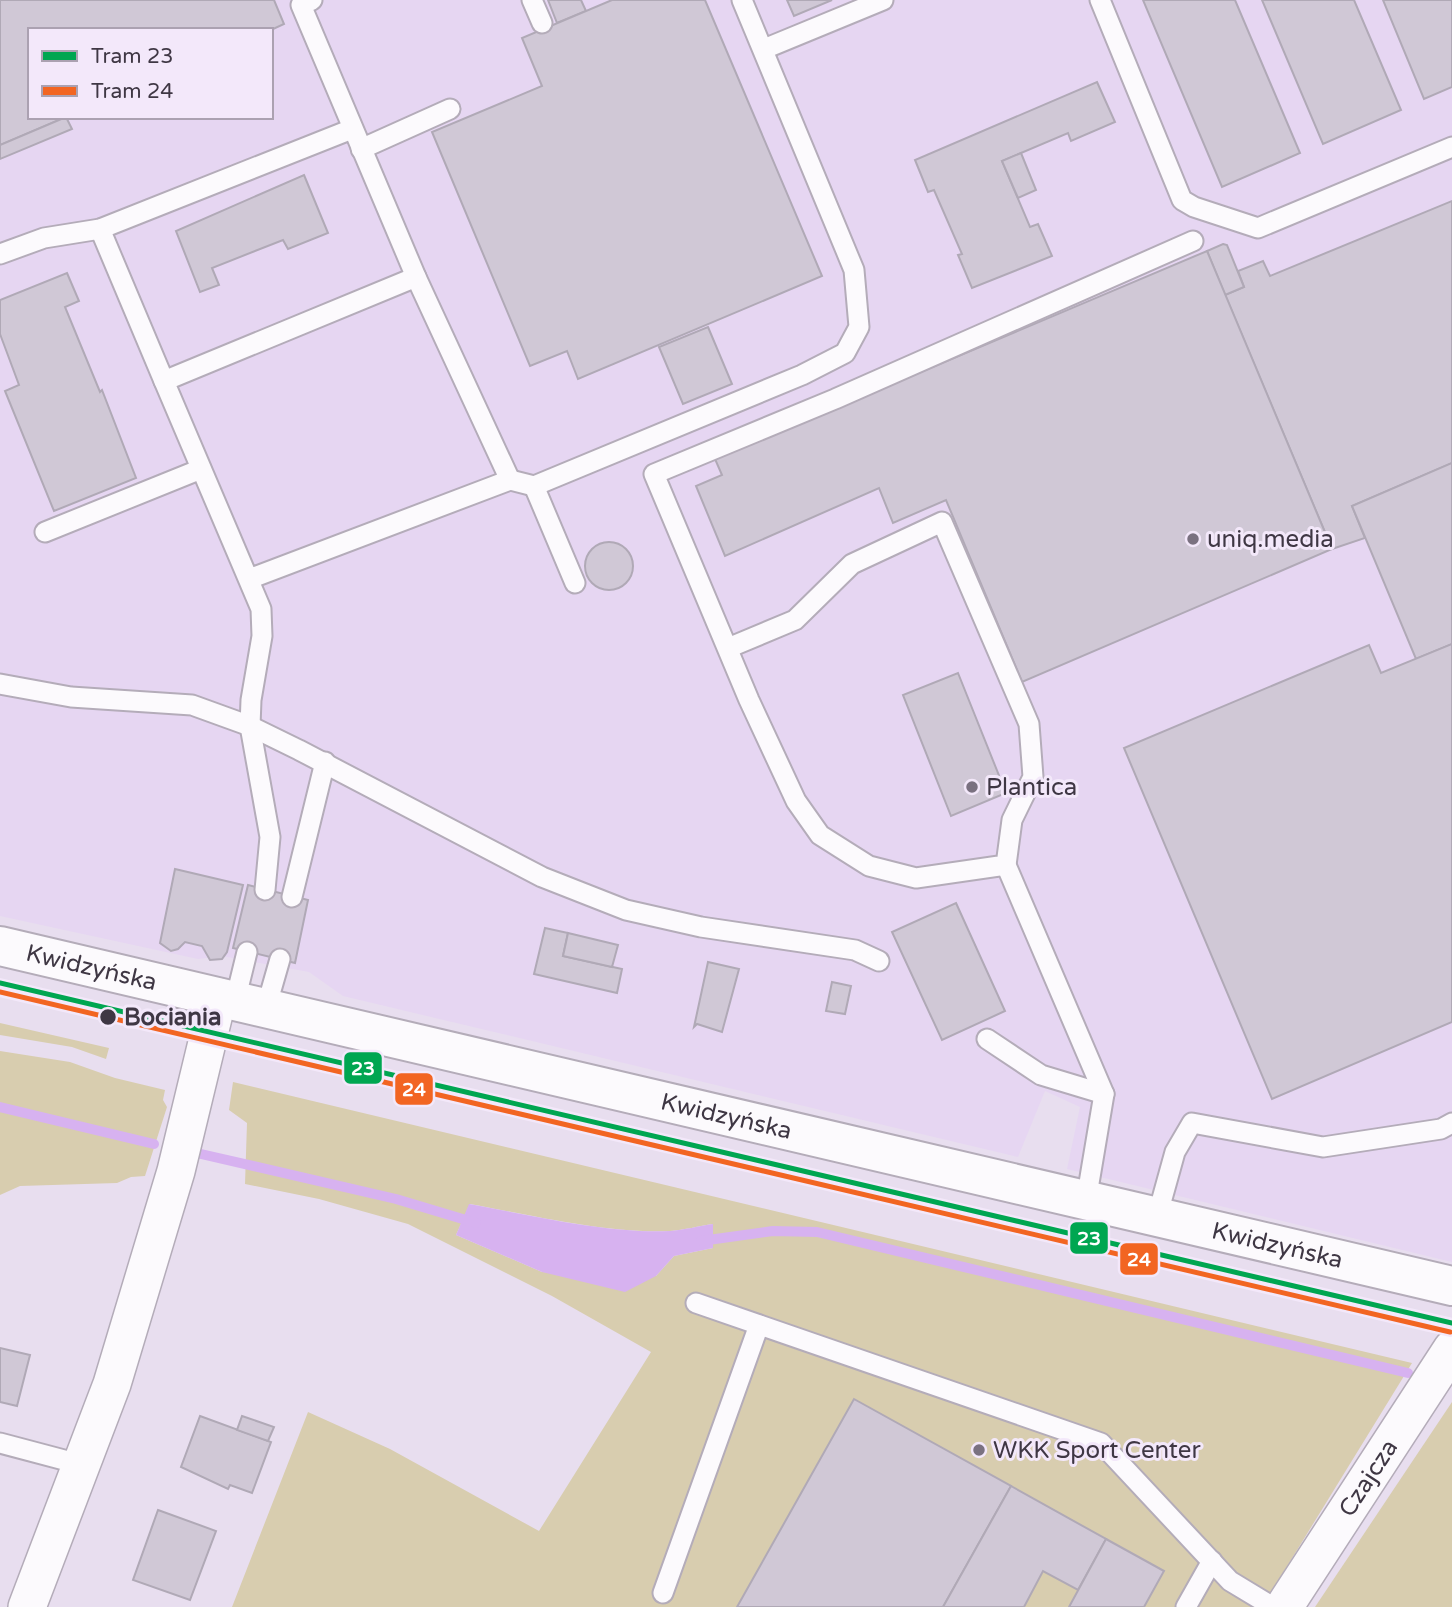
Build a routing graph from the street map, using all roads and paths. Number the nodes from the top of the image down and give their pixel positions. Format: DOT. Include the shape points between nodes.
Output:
graph roads {
  1 [pos="532,0"];
  2 [pos="743,0"];
  3 [pos="883,0"];
  4 [pos="1100,0"];
  5 [pos="304,2"];
  6 [pos="541,23"];
  7 [pos="764,49"];
  8 [pos="450,109"];
  9 [pos="352,130"];
  10 [pos="1452,147"];
  11 [pos="361,149"];
  12 [pos="100,229"];
  13 [pos="1193,241"];
  14 [pos="0,254"];
  15 [pos="416,277"];
  16 [pos="164,381"];
  17 [pos="201,469"];
  18 [pos="510,480"];
  19 [pos="534,486"];
  20 [pos="45,532"];
  21 [pos="249,579"];
  22 [pos="575,583"];
  23 [pos="728,648"];
  24 [pos="0,684"];
  25 [pos="250,726"];
  26 [pos="325,762"];
  27 [pos="270,836"];
  28 [pos="1006,866"];
  29 [pos="265,890"];
  30 [pos="0,946"];
  31 [pos="247,952"];
  32 [pos="280,959"];
  33 [pos="879,961"];
  34 [pos="240,1002"];
  35 [pos="987,1039"];
  36 [pos="1104,1094"];
  37 [pos="1448,1130"];
  38 [pos="1086,1201"];
  39 [pos="1157,1217"];
  40 [pos="1452,1286"];
  41 [pos="696,1303"];
  42 [pos="759,1325"];
  43 [pos="1452,1349"];
  44 [pos="0,1443"];
  45 [pos="83,1465"];
  46 [pos="1212,1562"];
  47 [pos="663,1594"];
  48 [pos="27,1607"];
  49 [pos="1186,1607"];
  50 [pos="1273,1607"];
  51 [pos="1284,1607"];
  1 -- 6 [label="lane"];
  2 -- 7 [label="lane"];
  3 -- 7 [label="lane"];
  4 -- 10 [label="lane" via="1182,200 1194,207 1258,228"];
  5 -- 9 [label="lane"];
  7 -- 19 [label="lane" via="854,270 859,327 845,353 802,375"];
  8 -- 11 [label="lane"];
  9 -- 11 [label="lane"];
  9 -- 12 [label="lane"];
  11 -- 15 [label="lane"];
  12 -- 14 [label="lane" via="44,238"];
  12 -- 16 [label="lane"];
  13 -- 23 [label="lane" via="654,474"];
  15 -- 16 [label="lane"];
  15 -- 18 [label="lane"];
  16 -- 17 [label="lane"];
  17 -- 20 [label="lane"];
  17 -- 21 [label="lane"];
  18 -- 19 [label="lane"];
  18 -- 21 [label="lane"];
  19 -- 22 [label="lane"];
  21 -- 25 [label="lane" via="261,608 262,636"];
  23 -- 28 [label="lane" via="796,801 820,835 869,866 916,878"];
  23 -- 28 [label="lane" via="795,620 852,564 942,522 1029,724 1032,777 1012,820"];
  24 -- 25 [label="lane" via="71,697 192,705"];
  25 -- 26 [label="lane"];
  25 -- 27 [label="lane"];
  26 -- 27 [label="lane" via="292,893"];
  26 -- 33 [label="lane" via="542,877 626,910 701,927 855,950"];
  27 -- 29 [label="lane"];
  28 -- 36 [label="lane"];
  30 -- 34 [label="street, Kwidzyńska"];
  31 -- 34 [label="lane"];
  32 -- 34 [label="lane"];
  34 -- 38 [label="street, Kwidzyńska"];
  34 -- 45 [label="street" via="176,1171"];
  35 -- 36 [label="lane" via="1041,1075"];
  36 -- 38 [label="lane"];
  37 -- 39 [label="lane" via="1323,1147 1192,1123 1175,1152"];
  38 -- 39 [label="street, Kwidzyńska"];
  39 -- 40 [label="street, Kwidzyńska"];
  41 -- 42 [label="lane"];
  42 -- 46 [label="lane" via="1101,1443"];
  42 -- 47 [label="lane"];
  43 -- 51 [label="street, Czajcza"];
  44 -- 45 [label="lane"];
  45 -- 48 [label="street"];
  46 -- 49 [label="lane"];
  46 -- 50 [label="lane" via="1230,1581"];
}
